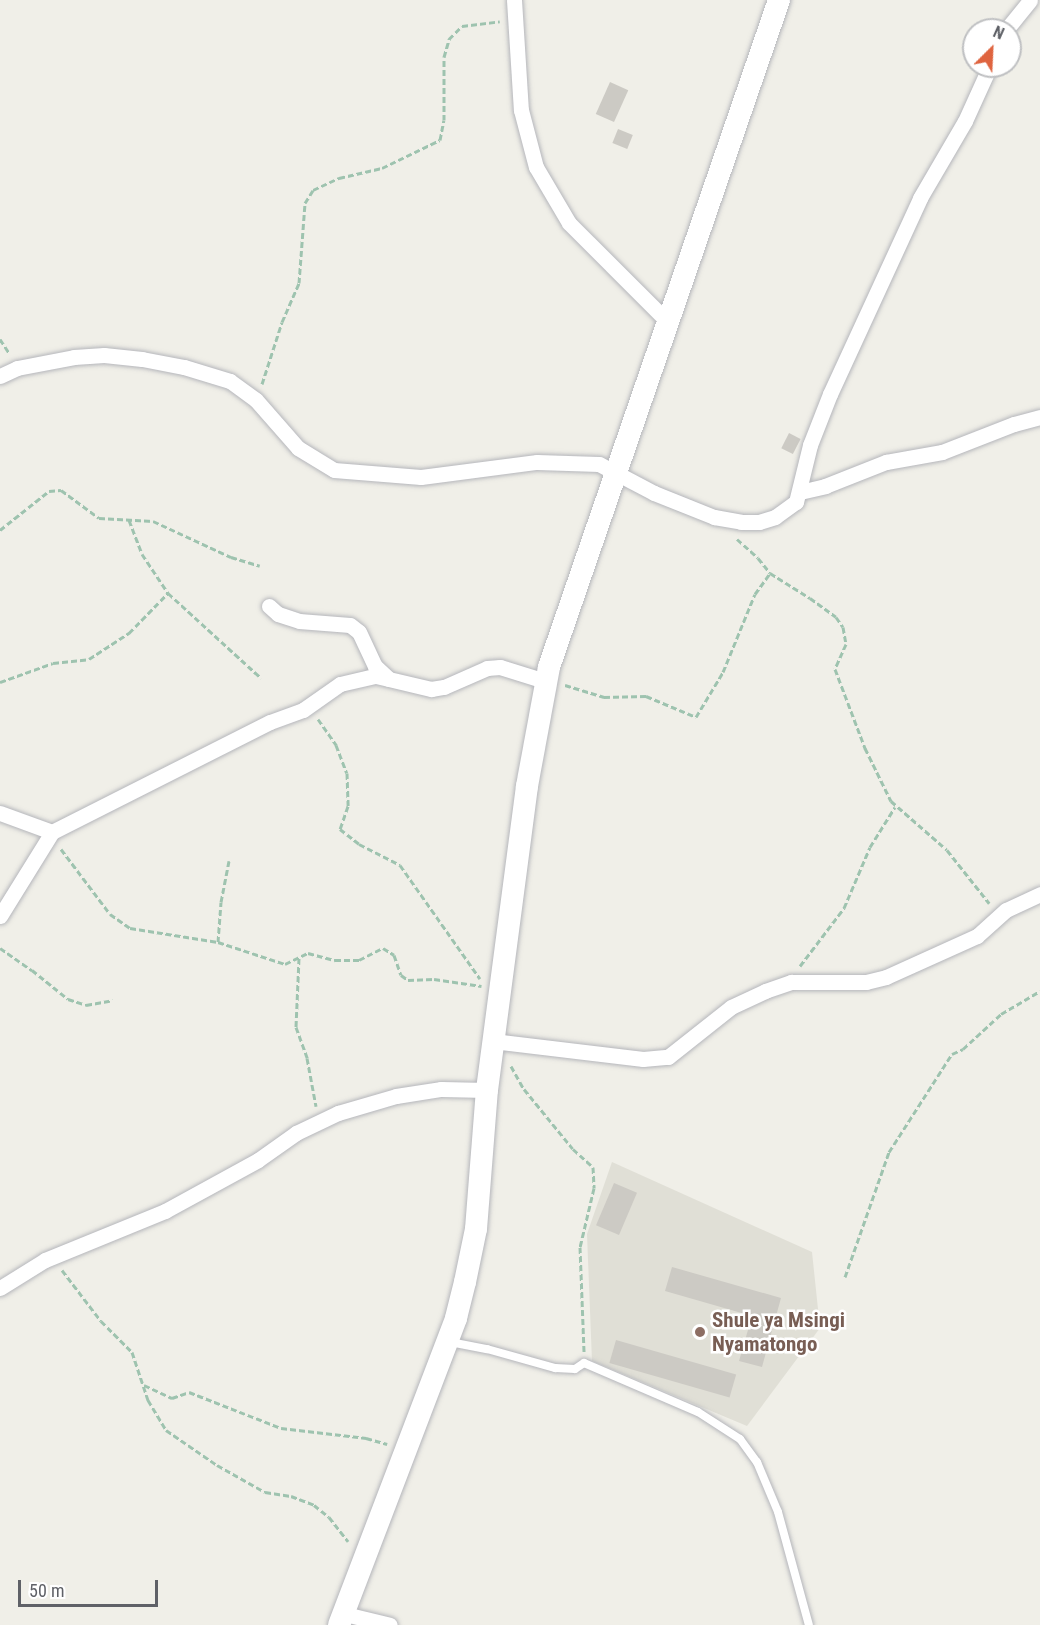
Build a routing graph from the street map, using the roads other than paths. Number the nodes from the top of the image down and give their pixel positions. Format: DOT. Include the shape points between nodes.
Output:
graph roads {
  1 [pos="514,0"];
  2 [pos="779,0"];
  3 [pos="1030,0"];
  4 [pos="1016,18"];
  5 [pos="985,78"];
  6 [pos="667,321"];
  7 [pos="0,376"];
  8 [pos="1040,417"];
  9 [pos="615,471"];
  10 [pos="800,492"];
  11 [pos="269,606"];
  12 [pos="390,680"];
  13 [pos="545,681"];
  14 [pos="0,813"];
  15 [pos="52,832"];
  16 [pos="1040,894"];
  17 [pos="0,916"];
  18 [pos="497,1043"];
  19 [pos="487,1090"];
  20 [pos="0,1288"];
  21 [pos="446,1341"];
  22 [pos="340,1621"];
  23 [pos="390,1625"];
  24 [pos="809,1625"];
  1 -- 6 [label="street" via="521,110 536,167 575,231"];
  2 -- 6 [label="street"];
  3 -- 4 [label="street"];
  5 -- 10 [label="street" via="965,121 920,198 830,394 810,446"];
  6 -- 9 [label="street"];
  7 -- 9 [label="street" via="17,368 104,355 184,367 230,381 256,399 298,448 324,466 345,472 421,477 553,462 599,464"];
  8 -- 10 [label="street" via="942,452 886,462"];
  9 -- 10 [label="street" via="654,493 714,518 741,522 759,522 788,510"];
  9 -- 13 [label="street"];
  11 -- 12 [label="street" via="299,621 350,625 359,632 375,666"];
  12 -- 13 [label="street" via="431,689 500,667"];
  12 -- 15 [label="street" via="370,676 340,684 309,707 261,726"];
  13 -- 18 [label="street" via="527,786"];
  14 -- 15 [label="street"];
  15 -- 17 [label="street"];
  16 -- 18 [label="street" via="1014,904 977,936 886,977 866,982 789,982 731,1006 668,1057 643,1059"];
  18 -- 19 [label="street"];
  19 -- 20 [label="street" via="441,1089 366,1103 288,1137 258,1160 165,1210 37,1265"];
  19 -- 21 [label="street" via="476,1229 456,1318"];
  21 -- 22 [label="street"];
  21 -- 24 [label="lane" via="555,1368 574,1370 584,1363 698,1412 740,1438 757,1462 778,1512"];
  22 -- 23 [label="street" via="345,1614"];
}
